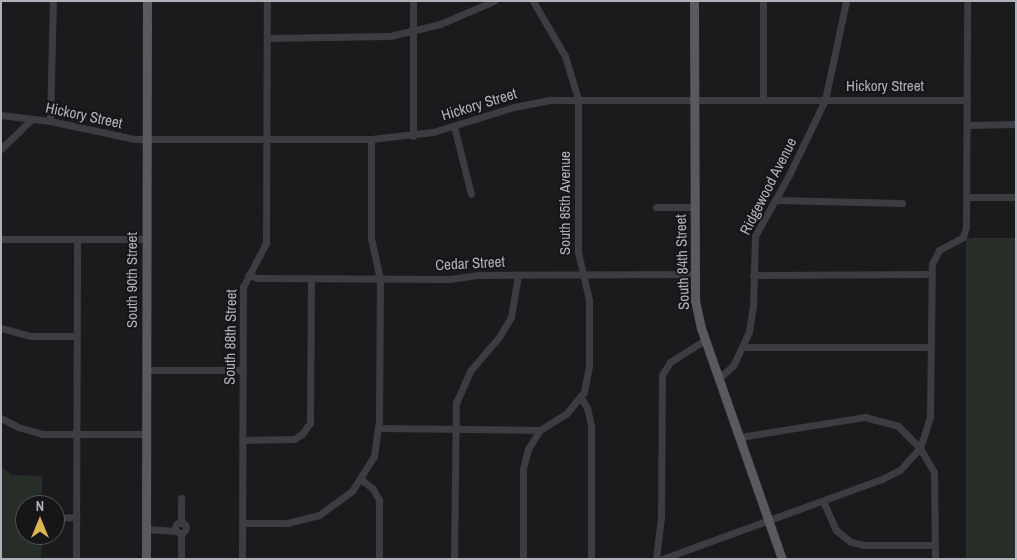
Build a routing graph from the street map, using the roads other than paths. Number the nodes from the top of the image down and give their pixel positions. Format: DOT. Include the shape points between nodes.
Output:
graph roads {
  1 [pos="53,1"];
  2 [pos="147,1"];
  3 [pos="267,1"];
  4 [pos="413,1"];
  5 [pos="494,1"];
  6 [pos="533,1"];
  7 [pos="694,1"];
  8 [pos="763,1"];
  9 [pos="846,1"];
  10 [pos="967,1"];
  11 [pos="413,32"];
  12 [pos="267,38"];
  13 [pos="578,99"];
  14 [pos="694,99"];
  15 [pos="763,99"];
  16 [pos="825,100"];
  17 [pos="967,100"];
  18 [pos="1,115"];
  19 [pos="32,119"];
  20 [pos="50,121"];
  21 [pos="1016,124"];
  22 [pos="967,125"];
  23 [pos="454,126"];
  24 [pos="414,136"];
  25 [pos="146,139"];
  26 [pos="266,139"];
  27 [pos="372,139"];
  28 [pos="1,148"];
  29 [pos="471,194"];
  30 [pos="966,197"];
  31 [pos="1016,197"];
  32 [pos="776,200"];
  33 [pos="902,203"];
  34 [pos="656,207"];
  35 [pos="694,207"];
  36 [pos="1,239"];
  37 [pos="77,239"];
  38 [pos="146,239"];
  39 [pos="583,274"];
  40 [pos="694,274"];
  41 [pos="753,274"];
  42 [pos="931,274"];
  43 [pos="248,275"];
  44 [pos="518,275"];
  45 [pos="311,279"];
  46 [pos="380,279"];
  47 [pos="1,328"];
  48 [pos="76,336"];
  49 [pos="705,340"];
  50 [pos="930,346"];
  51 [pos="742,347"];
  52 [pos="146,370"];
  53 [pos="243,370"];
  54 [pos="719,378"];
  55 [pos="581,398"];
  56 [pos="1,418"];
  57 [pos="379,428"];
  58 [pos="454,428"];
  59 [pos="540,430"];
  60 [pos="76,434"];
  61 [pos="146,434"];
  62 [pos="740,436"];
  63 [pos="242,440"];
  64 [pos="920,448"];
  65 [pos="362,480"];
  66 [pos="181,498"];
  67 [pos="823,501"];
  68 [pos="76,517"];
  69 [pos="65,518"];
  70 [pos="770,520"];
  71 [pos="242,523"];
  72 [pos="178,528"];
  73 [pos="146,529"];
  74 [pos="935,545"];
  75 [pos="76,559"];
  76 [pos="146,559"];
  77 [pos="181,559"];
  78 [pos="242,559"];
  79 [pos="379,559"];
  80 [pos="454,559"];
  81 [pos="523,559"];
  82 [pos="591,559"];
  83 [pos="656,559"];
  84 [pos="662,559"];
  85 [pos="782,559"];
  86 [pos="935,559"];
  1 -- 20 [label="street"];
  2 -- 25 [label="main road, South 90th Street"];
  3 -- 12 [label="street, South 88th Street"];
  4 -- 11 [label="street"];
  5 -- 11 [label="street" via="451,21"];
  6 -- 13 [label="street, South 85th Avenue" via="565,56"];
  7 -- 14 [label="main road, South 84th Street"];
  8 -- 15 [label="street"];
  9 -- 16 [label="street, Ridgewood Avenue"];
  10 -- 17 [label="street"];
  11 -- 12 [label="street" via="366,38"];
  11 -- 24 [label="street"];
  12 -- 26 [label="street, South 88th Street"];
  13 -- 14 [label="street, Hickory Street"];
  13 -- 23 [label="street, Hickory Street" via="528,104"];
  13 -- 39 [label="street, South 85th Avenue" via="578,252"];
  14 -- 15 [label="street, Hickory Street"];
  14 -- 35 [label="main road, South 84th Street"];
  15 -- 16 [label="street, Hickory Street"];
  16 -- 17 [label="street, Hickory Street"];
  16 -- 32 [label="street, Ridgewood Avenue"];
  17 -- 22 [label="street"];
  18 -- 19 [label="street, Hickory Street"];
  19 -- 20 [label="street, Hickory Street"];
  19 -- 28 [label="street"];
  20 -- 25 [label="street, Hickory Street" via="112,136"];
  21 -- 22 [label="street"];
  22 -- 30 [label="street"];
  23 -- 24 [label="street, Hickory Street"];
  23 -- 29 [label="street"];
  24 -- 27 [label="street, Hickory Street"];
  25 -- 26 [label="street, Hickory Street"];
  25 -- 38 [label="main road, South 90th Street"];
  26 -- 27 [label="street, Hickory Street"];
  26 -- 43 [label="street, South 88th Street" via="266,243"];
  27 -- 46 [label="street" via="370,238"];
  30 -- 31 [label="street"];
  30 -- 42 [label="street" via="964,236 939,250"];
  32 -- 33 [label="street"];
  32 -- 41 [label="street, Ridgewood Avenue" via="755,236"];
  34 -- 35 [label="street"];
  35 -- 40 [label="main road, South 84th Street"];
  36 -- 37 [label="street"];
  37 -- 38 [label="street"];
  37 -- 48 [label="street"];
  38 -- 52 [label="main road, South 90th Street"];
  39 -- 40 [label="street, Cedar Street"];
  39 -- 44 [label="street, Cedar Street"];
  39 -- 55 [label="street, South 85th Avenue" via="589,300 589,366"];
  40 -- 49 [label="main road, South 84th Street" via="696,310"];
  41 -- 42 [label="street"];
  41 -- 51 [label="street, Ridgewood Avenue" via="752,317"];
  42 -- 50 [label="street"];
  43 -- 45 [label="street, Cedar Street"];
  43 -- 53 [label="street, South 88th Street" via="243,287"];
  44 -- 46 [label="street, Cedar Street"];
  44 -- 58 [label="street" via="511,317 465,379 456,403"];
  45 -- 46 [label="street, Cedar Street"];
  45 -- 63 [label="street" via="311,418 302,434 286,440"];
  46 -- 57 [label="street"];
  47 -- 48 [label="street" via="30,336"];
  48 -- 60 [label="street"];
  49 -- 54 [label="main road"];
  49 -- 83 [label="street" via="670,362 662,375 661,517"];
  50 -- 51 [label="street"];
  50 -- 64 [label="street" via="930,417"];
  51 -- 54 [label="street, Ridgewood Avenue" via="733,366"];
  52 -- 53 [label="street"];
  52 -- 61 [label="main road, South 90th Street"];
  53 -- 63 [label="street, South 88th Street"];
  54 -- 62 [label="main road"];
  55 -- 59 [label="street" via="566,414"];
  55 -- 82 [label="street" via="591,426"];
  56 -- 60 [label="street" via="36,433"];
  57 -- 58 [label="street"];
  57 -- 65 [label="street" via="374,456"];
  58 -- 59 [label="street"];
  58 -- 80 [label="street"];
  59 -- 81 [label="street" via="528,449 523,469"];
  60 -- 61 [label="street"];
  60 -- 68 [label="street"];
  61 -- 73 [label="main road, South 90th Street"];
  62 -- 64 [label="street" via="870,417 898,426"];
  62 -- 70 [label="main road"];
  63 -- 71 [label="street, South 88th Street"];
  64 -- 67 [label="street" via="892,475"];
  64 -- 74 [label="street" via="935,478"];
  65 -- 71 [label="street" via="341,501 313,517 287,522"];
  65 -- 79 [label="street" via="373,488 379,500"];
  66 -- 72 [label="street"];
  67 -- 70 [label="street"];
  67 -- 74 [label="street" via="836,530 851,542 864,545"];
  68 -- 69 [label="street"];
  68 -- 75 [label="street"];
  70 -- 84 [label="street"];
  70 -- 85 [label="main road"];
  71 -- 78 [label="street, South 88th Street"];
  72 -- 73 [label="street"];
  72 -- 77 [label="street"];
  73 -- 76 [label="main road, South 90th Street"];
  74 -- 86 [label="street"];
}
